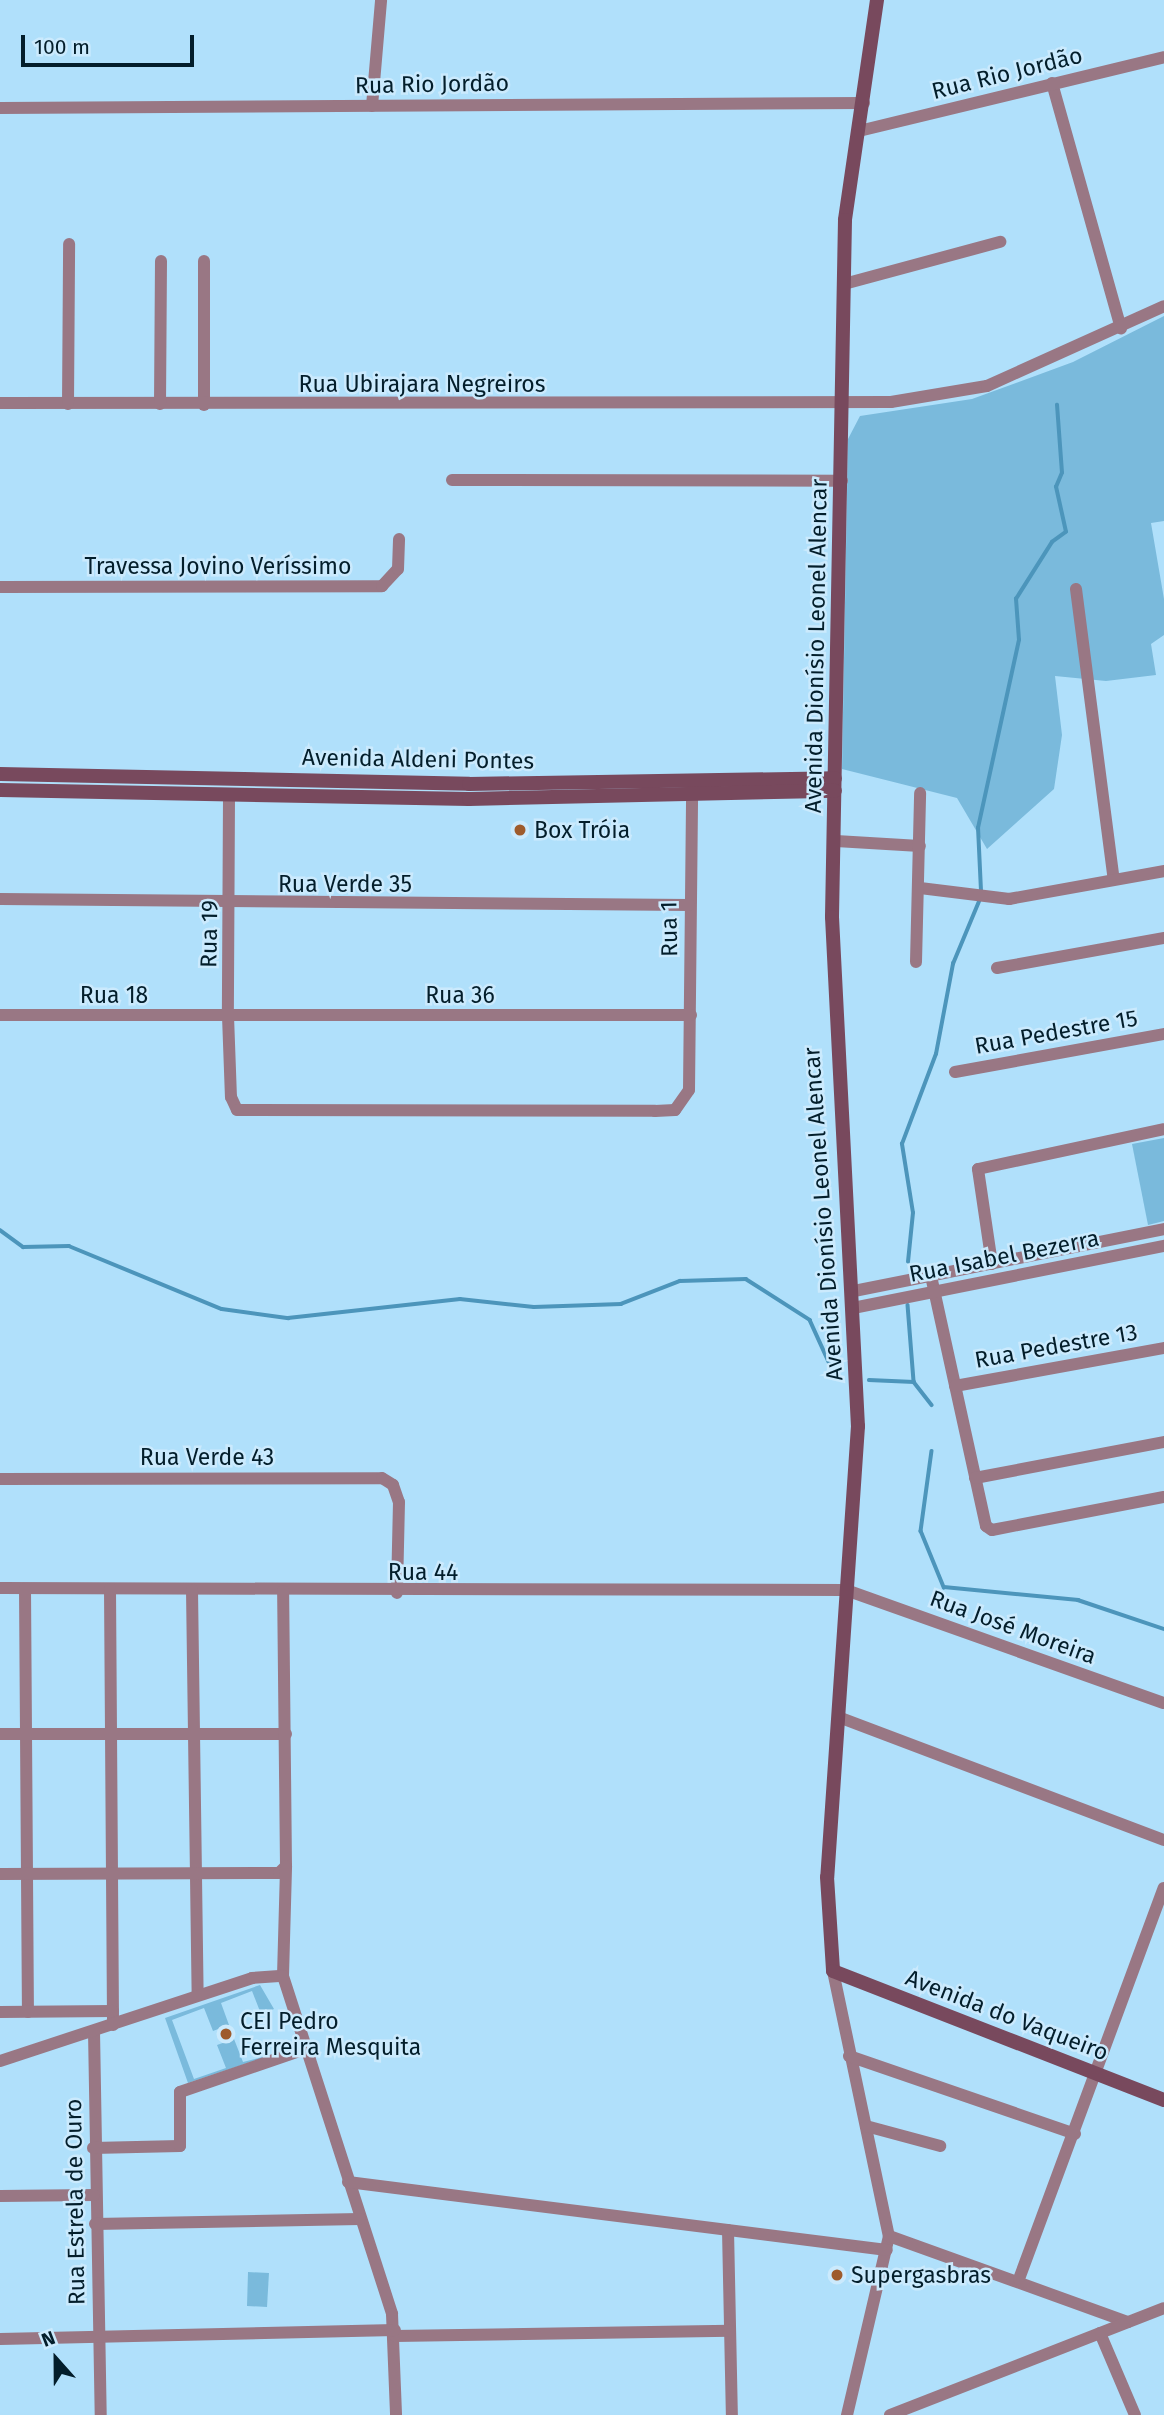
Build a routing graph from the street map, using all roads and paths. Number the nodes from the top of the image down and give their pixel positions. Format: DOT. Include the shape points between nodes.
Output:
graph roads {
  1 [pos="381,0"];
  2 [pos="877,0"];
  3 [pos="1164,57"];
  4 [pos="1052,83"];
  5 [pos="864,103"];
  6 [pos="372,106"];
  7 [pos="0,108"];
  8 [pos="859,131"];
  9 [pos="1000,242"];
  10 [pos="69,244"];
  11 [pos="161,261"];
  12 [pos="204,261"];
  13 [pos="844,284"];
  14 [pos="1164,306"];
  15 [pos="1121,328"];
  16 [pos="0,403"];
  17 [pos="68,404"];
  18 [pos="160,404"];
  19 [pos="204,405"];
  20 [pos="844,405"];
  21 [pos="452,480"];
  22 [pos="842,481"];
  23 [pos="399,539"];
  24 [pos="0,587"];
  25 [pos="1076,589"];
  26 [pos="0,774"];
  27 [pos="835,784"];
  28 [pos="692,788"];
  29 [pos="0,790"];
  30 [pos="919,793"];
  31 [pos="229,797"];
  32 [pos="836,841"];
  33 [pos="920,846"];
  34 [pos="1164,871"];
  35 [pos="1114,880"];
  36 [pos="919,888"];
  37 [pos="0,899"];
  38 [pos="690,905"];
  39 [pos="231,906"];
  40 [pos="1164,938"];
  41 [pos="916,962"];
  42 [pos="997,968"];
  43 [pos="0,1015"];
  44 [pos="691,1015"];
  45 [pos="228,1016"];
  46 [pos="1164,1034"];
  47 [pos="230,1071"];
  48 [pos="955,1072"];
  49 [pos="1164,1129"];
  50 [pos="1164,1229"];
  51 [pos="1164,1246"];
  52 [pos="992,1264"];
  53 [pos="931,1276"];
  54 [pos="853,1291"];
  55 [pos="934,1291"];
  56 [pos="853,1308"];
  57 [pos="1164,1348"];
  58 [pos="955,1386"];
  59 [pos="1164,1442"];
  60 [pos="975,1478"];
  61 [pos="0,1479"];
  62 [pos="1164,1497"];
  63 [pos="0,1588"];
  64 [pos="24,1589"];
  65 [pos="110,1589"];
  66 [pos="192,1590"];
  67 [pos="846,1590"];
  68 [pos="283,1591"];
  69 [pos="397,1593"];
  70 [pos="1164,1703"];
  71 [pos="841,1718"];
  72 [pos="0,1734"];
  73 [pos="26,1734"];
  74 [pos="113,1734"];
  75 [pos="199,1734"];
  76 [pos="286,1734"];
  77 [pos="1164,1840"];
  78 [pos="286,1866"];
  79 [pos="0,1874"];
  80 [pos="28,1874"];
  81 [pos="114,1874"];
  82 [pos="198,1874"];
  83 [pos="1164,1888"];
  84 [pos="833,1971"];
  85 [pos="284,1976"];
  86 [pos="198,1995"];
  87 [pos="0,2012"];
  88 [pos="28,2012"];
  89 [pos="113,2018"];
  90 [pos="94,2031"];
  91 [pos="303,2050"];
  92 [pos="849,2056"];
  93 [pos="0,2061"];
  94 [pos="1095,2074"];
  95 [pos="1164,2100"];
  96 [pos="866,2126"];
  97 [pos="1074,2134"];
  98 [pos="940,2146"];
  99 [pos="93,2148"];
  100 [pos="348,2182"];
  101 [pos="94,2195"];
  102 [pos="0,2196"];
  103 [pos="360,2219"];
  104 [pos="95,2224"];
  105 [pos="728,2230"];
  106 [pos="889,2236"];
  107 [pos="887,2250"];
  108 [pos="1019,2279"];
  109 [pos="1164,2308"];
  110 [pos="1128,2322"];
  111 [pos="730,2331"];
  112 [pos="395,2333"];
  113 [pos="1100,2333"];
  114 [pos="99,2338"];
  115 [pos="0,2339"];
  116 [pos="101,2415"];
  117 [pos="396,2415"];
  118 [pos="732,2415"];
  119 [pos="848,2415"];
  120 [pos="890,2415"];
  121 [pos="1135,2415"];
  1 -- 6 [label="street"];
  2 -- 5 [label="main road, Avenida Dionísio Leonel Alencar"];
  3 -- 4 [label="street, Rua Rio Jordão"];
  4 -- 8 [label="street, Rua Rio Jordão"];
  4 -- 15 [label="street"];
  5 -- 6 [label="street, Rua Rio Jordão"];
  5 -- 8 [label="main road, Avenida Dionísio Leonel Alencar"];
  6 -- 7 [label="street, Rua Rio Jordão"];
  8 -- 13 [label="main road, Avenida Dionísio Leonel Alencar" via="846,206"];
  9 -- 13 [label="street"];
  10 -- 17 [label="street"];
  11 -- 18 [label="street"];
  12 -- 19 [label="street"];
  13 -- 20 [label="main road, Avenida Dionísio Leonel Alencar"];
  14 -- 15 [label="street, Rua Ubirajara Negreiros"];
  15 -- 20 [label="street, Rua Ubirajara Negreiros" via="961,393"];
  16 -- 17 [label="street, Rua Ubirajara Negreiros"];
  17 -- 18 [label="street, Rua Ubirajara Negreiros"];
  18 -- 19 [label="street, Rua Ubirajara Negreiros"];
  19 -- 20 [label="street, Rua Ubirajara Negreiros"];
  20 -- 22 [label="main road, Avenida Dionísio Leonel Alencar"];
  21 -- 22 [label="street"];
  22 -- 27 [label="main road, Avenida Dionísio Leonel Alencar"];
  23 -- 24 [label="street, Travessa Jovino Veríssimo" via="398,569 382,586"];
  25 -- 35 [label="street"];
  26 -- 28 [label="main road, Avenida Aldeni Pontes"];
  27 -- 28 [label="main road, Avenida Aldeni Pontes"];
  27 -- 32 [label="main road, Avenida Dionísio Leonel Alencar"];
  28 -- 31 [label="main road, Avenida Aldeni Pontes"];
  28 -- 38 [label="street, Rua 1"];
  29 -- 31 [label="main road, Avenida Aldeni Pontes"];
  30 -- 33 [label="street"];
  31 -- 39 [label="street, Rua 19"];
  32 -- 33 [label="street"];
  32 -- 54 [label="main road, Avenida Dionísio Leonel Alencar" via="835,1026"];
  33 -- 36 [label="street"];
  34 -- 35 [label="street"];
  35 -- 36 [label="street" via="1009,899"];
  36 -- 41 [label="street"];
  37 -- 39 [label="street, Rua Verde 35"];
  38 -- 39 [label="street, Rua Verde 35"];
  38 -- 44 [label="street, Rua 1"];
  39 -- 45 [label="street, Rua 19"];
  40 -- 42 [label="street"];
  43 -- 45 [label="street, Rua 18"];
  44 -- 45 [label="street, Rua 36"];
  44 -- 47 [label="street, Rua 1" via="686,1099 675,1110 271,1114 237,1110"];
  45 -- 47 [label="street, Rua 19"];
  46 -- 48 [label="street, Rua Pedestre 15"];
  49 -- 52 [label="street" via="978,1169"];
  50 -- 52 [label="street, Rua Isabel Bezerra"];
  51 -- 55 [label="street, Rua Isabel Bezerra"];
  52 -- 53 [label="street, Rua Isabel Bezerra"];
  53 -- 54 [label="street, Rua Isabel Bezerra"];
  53 -- 55 [label="street"];
  54 -- 56 [label="main road, Avenida Dionísio Leonel Alencar"];
  55 -- 56 [label="street, Rua Isabel Bezerra"];
  55 -- 58 [label="street"];
  56 -- 67 [label="main road, Avenida Dionísio Leonel Alencar" via="857,1475"];
  57 -- 58 [label="street, Rua Pedestre 13"];
  58 -- 60 [label="street"];
  59 -- 60 [label="street"];
  60 -- 62 [label="street" via="984,1523 992,1530"];
  61 -- 69 [label="street, Rua Verde 43" via="374,1477 393,1485 399,1502"];
  63 -- 64 [label="street, Rua 44"];
  64 -- 65 [label="street, Rua 44"];
  64 -- 73 [label="street"];
  65 -- 66 [label="street, Rua 44"];
  65 -- 74 [label="street"];
  66 -- 68 [label="street, Rua 44"];
  66 -- 75 [label="street"];
  67 -- 69 [label="street, Rua 44"];
  67 -- 70 [label="street, Rua José Moreira"];
  67 -- 71 [label="main road, Avenida Dionísio Leonel Alencar"];
  68 -- 69 [label="street, Rua 44"];
  68 -- 76 [label="street"];
  71 -- 77 [label="street"];
  71 -- 84 [label="main road, Avenida Dionísio Leonel Alencar" via="827,1901"];
  72 -- 73 [label="street"];
  73 -- 74 [label="street"];
  73 -- 80 [label="street"];
  74 -- 75 [label="street"];
  74 -- 81 [label="street"];
  75 -- 76 [label="street"];
  75 -- 82 [label="street"];
  76 -- 78 [label="street"];
  78 -- 82 [label="street" via="279,1873"];
  78 -- 85 [label="street"];
  79 -- 80 [label="street"];
  80 -- 81 [label="street"];
  80 -- 88 [label="street"];
  81 -- 82 [label="street"];
  81 -- 89 [label="street"];
  82 -- 86 [label="street"];
  83 -- 94 [label="street"];
  84 -- 92 [label="street, Avenida Dionísio Leonel Alencar"];
  84 -- 94 [label="main road, Avenida do Vaqueiro"];
  85 -- 86 [label="street" via="269,1974"];
  85 -- 91 [label="street"];
  86 -- 89 [label="street"];
  87 -- 88 [label="street"];
  88 -- 89 [label="street"];
  89 -- 90 [label="street"];
  90 -- 93 [label="street"];
  90 -- 99 [label="street, Rua Estrela de Ouro"];
  91 -- 99 [label="street" via="180,2092 180,2146"];
  91 -- 100 [label="street"];
  92 -- 96 [label="street, Avenida Dionísio Leonel Alencar"];
  92 -- 97 [label="street"];
  94 -- 95 [label="main road, Avenida do Vaqueiro"];
  94 -- 97 [label="street"];
  96 -- 98 [label="street"];
  96 -- 106 [label="street, Avenida Dionísio Leonel Alencar"];
  97 -- 108 [label="street"];
  99 -- 101 [label="street, Rua Estrela de Ouro"];
  100 -- 103 [label="street"];
  100 -- 105 [label="street"];
  101 -- 102 [label="street"];
  101 -- 104 [label="street, Rua Estrela de Ouro"];
  103 -- 104 [label="street"];
  103 -- 112 [label="street"];
  104 -- 114 [label="street, Rua Estrela de Ouro"];
  105 -- 107 [label="street"];
  105 -- 111 [label="street"];
  106 -- 107 [label="street, Avenida Dionísio Leonel Alencar"];
  106 -- 108 [label="street"];
  107 -- 119 [label="street, Avenida Dionísio Leonel Alencar"];
  108 -- 110 [label="street"];
  109 -- 110 [label="street"];
  110 -- 113 [label="street"];
  111 -- 112 [label="street"];
  111 -- 118 [label="street"];
  112 -- 114 [label="street"];
  112 -- 117 [label="street"];
  113 -- 120 [label="street"];
  113 -- 121 [label="street"];
  114 -- 115 [label="street"];
  114 -- 116 [label="street, Rua Estrela de Ouro"];
}
